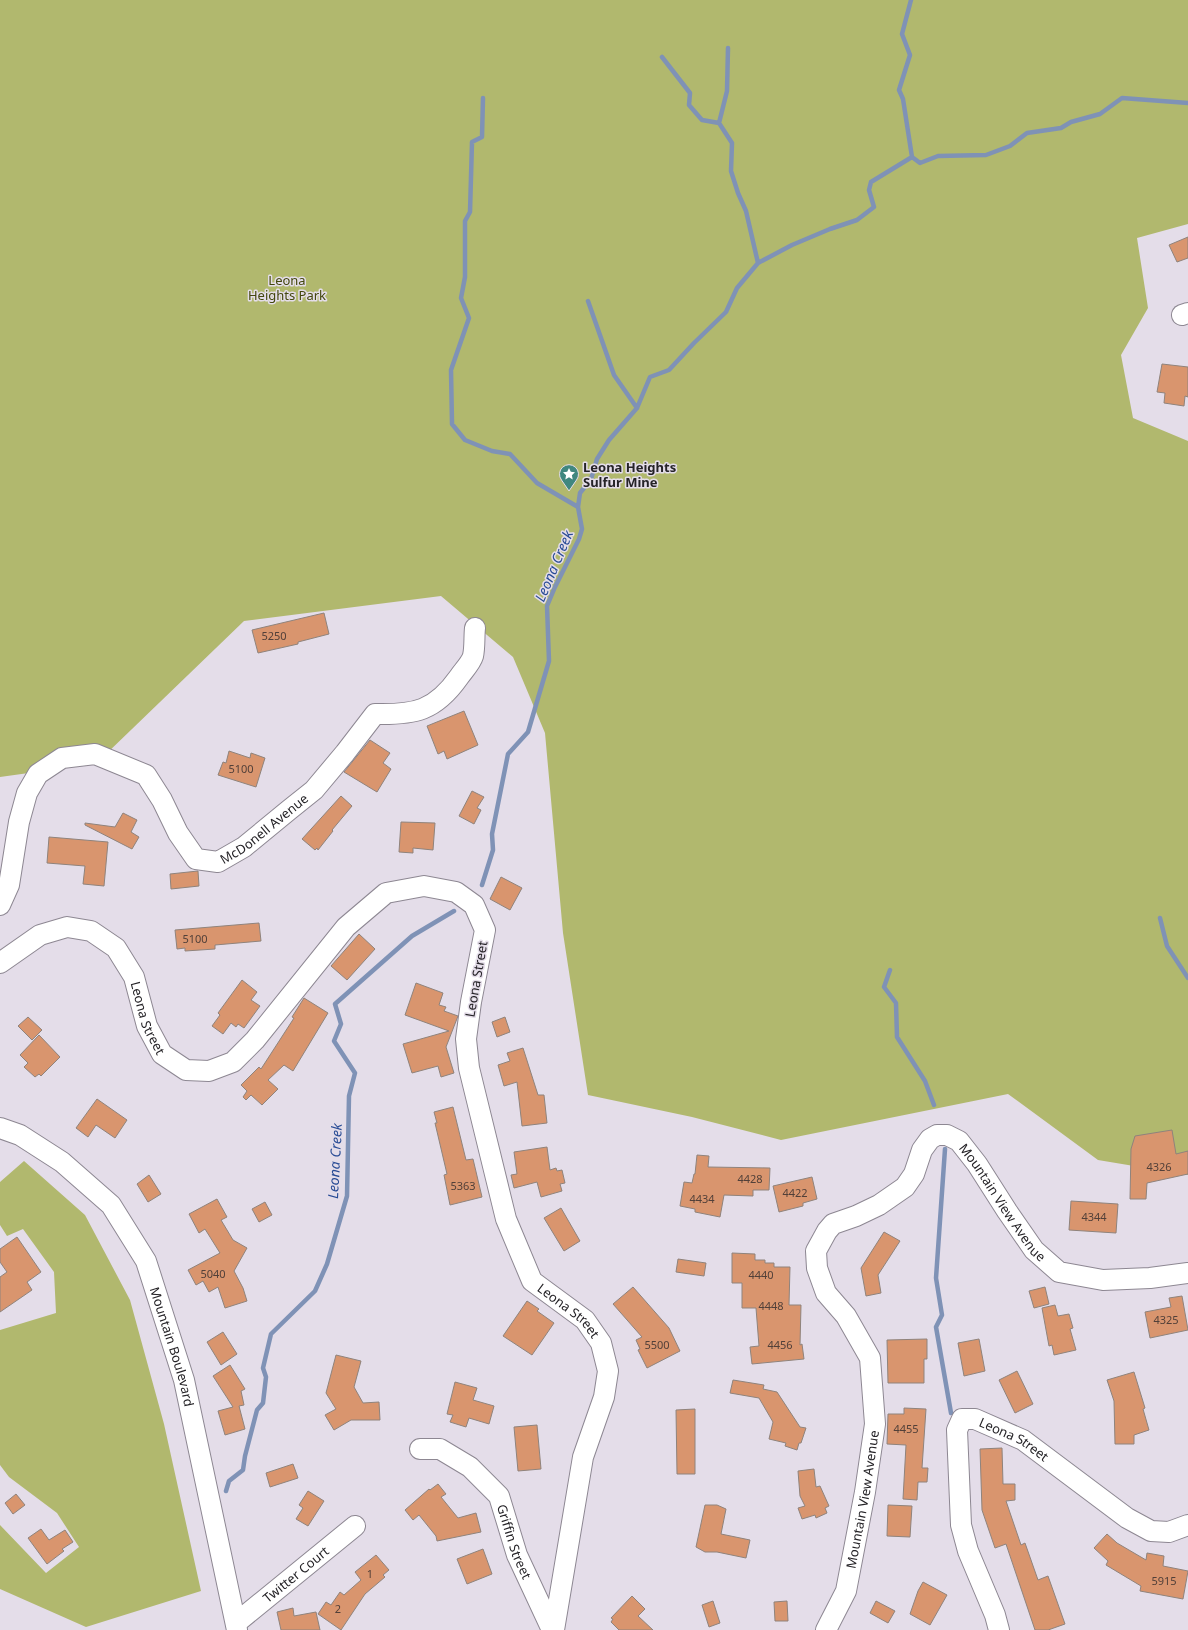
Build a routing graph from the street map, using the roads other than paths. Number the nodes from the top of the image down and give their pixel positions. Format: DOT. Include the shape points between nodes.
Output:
graph roads {
  1 [pos="475,628"];
  2 [pos="0,905"];
  3 [pos="0,963"];
  4 [pos="0,1128"];
  5 [pos="1188,1273"];
  6 [pos="420,1449"];
  7 [pos="1188,1525"];
  8 [pos="355,1526"];
  9 [pos="237,1627"];
  10 [pos="553,1630"];
  11 [pos="826,1630"];
  12 [pos="999,1630"];
  1 -- 2 [label="street, McDonell Avenue" via="472,658 450,690 434,705 419,711 375,714 314,790 244,847 218,862 196,859 178,833 146,775 95,754 62,758 38,774 27,793 19,822 9,885"];
  3 -- 10 [label="street, Leona Street" via="40,935 67,927 91,931 116,948 134,977 147,1026 162,1054 186,1070 209,1071 233,1062 346,927 386,893 424,886 456,892 474,905 485,930 466,1039 468,1060 506,1219 532,1281 585,1320 601,1343 608,1371 604,1397 583,1457"];
  4 -- 9 [label="street, Mountain Boulevard" via="20,1135 62,1162 111,1205 146,1261 184,1380"];
  5 -- 11 [label="street, Mountain View Avenue" via="1103,1280 1059,1272 1034,1250 959,1141 947,1135 937,1135 930,1139 922,1150 914,1174 905,1187 879,1205 833,1224 816,1251 817,1268 826,1293 846,1316 870,1358 875,1424 846,1591"];
  6 -- 10 [label="street, Griffin Street" via="440,1449 470,1467 499,1496 517,1555"];
  7 -- 12 [label="street, Leona Street" via="1170,1532 1151,1530 1126,1518 1023,1440 975,1419 962,1419 957,1430 961,1525 968,1551"];
  8 -- 9 [label="street, Twitter Court"];
}
